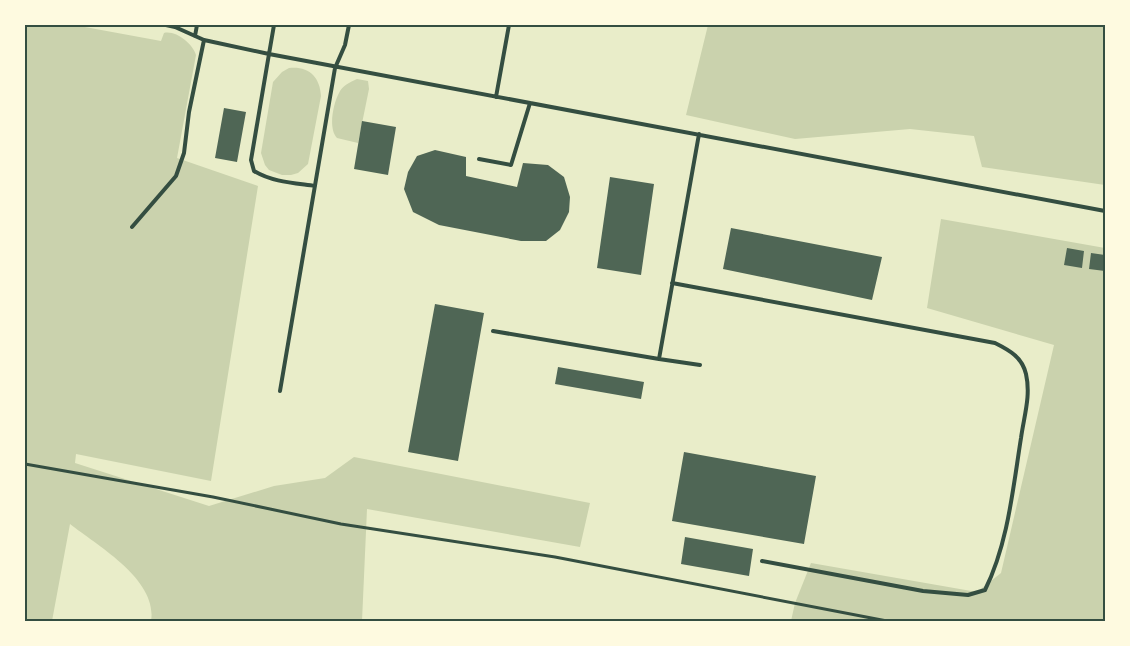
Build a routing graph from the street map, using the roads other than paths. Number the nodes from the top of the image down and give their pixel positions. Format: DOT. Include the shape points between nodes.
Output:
graph roads {
  1 [pos="166,25"];
  2 [pos="197,25"];
  3 [pos="274,25"];
  4 [pos="349,25"];
  5 [pos="509,25"];
  6 [pos="195,36"];
  7 [pos="204,40"];
  8 [pos="269,54"];
  9 [pos="335,68"];
  10 [pos="496,97"];
  11 [pos="530,103"];
  12 [pos="699,134"];
  13 [pos="479,159"];
  14 [pos="315,186"];
  15 [pos="1105,211"];
  16 [pos="132,227"];
  17 [pos="672,283"];
  18 [pos="493,331"];
  19 [pos="659,358"];
  20 [pos="700,365"];
  21 [pos="280,391"];
  22 [pos="762,560"];
  1 -- 6 [label="lane"];
  2 -- 6 [label="lane"];
  3 -- 8 [label="lane"];
  4 -- 9 [label="lane"];
  5 -- 10 [label="lane"];
  6 -- 7 [label="lane"];
  7 -- 8 [label="lane"];
  7 -- 16 [label="lane" via="184,152 176,176"];
  8 -- 9 [label="lane"];
  8 -- 14 [label="lane" via="251,160 254,171 262,176"];
  9 -- 10 [label="lane"];
  9 -- 14 [label="lane"];
  10 -- 11 [label="lane"];
  11 -- 12 [label="lane"];
  11 -- 13 [label="lane" via="511,165"];
  12 -- 15 [label="lane"];
  12 -- 17 [label="lane"];
  14 -- 21 [label="lane"];
  17 -- 19 [label="lane"];
  17 -- 22 [label="lane" via="995,343 1014,352 1026,372 1028,399 1013,491 994,572 985,590 968,595 923,590"];
  18 -- 19 [label="lane"];
  19 -- 20 [label="lane"];
}
